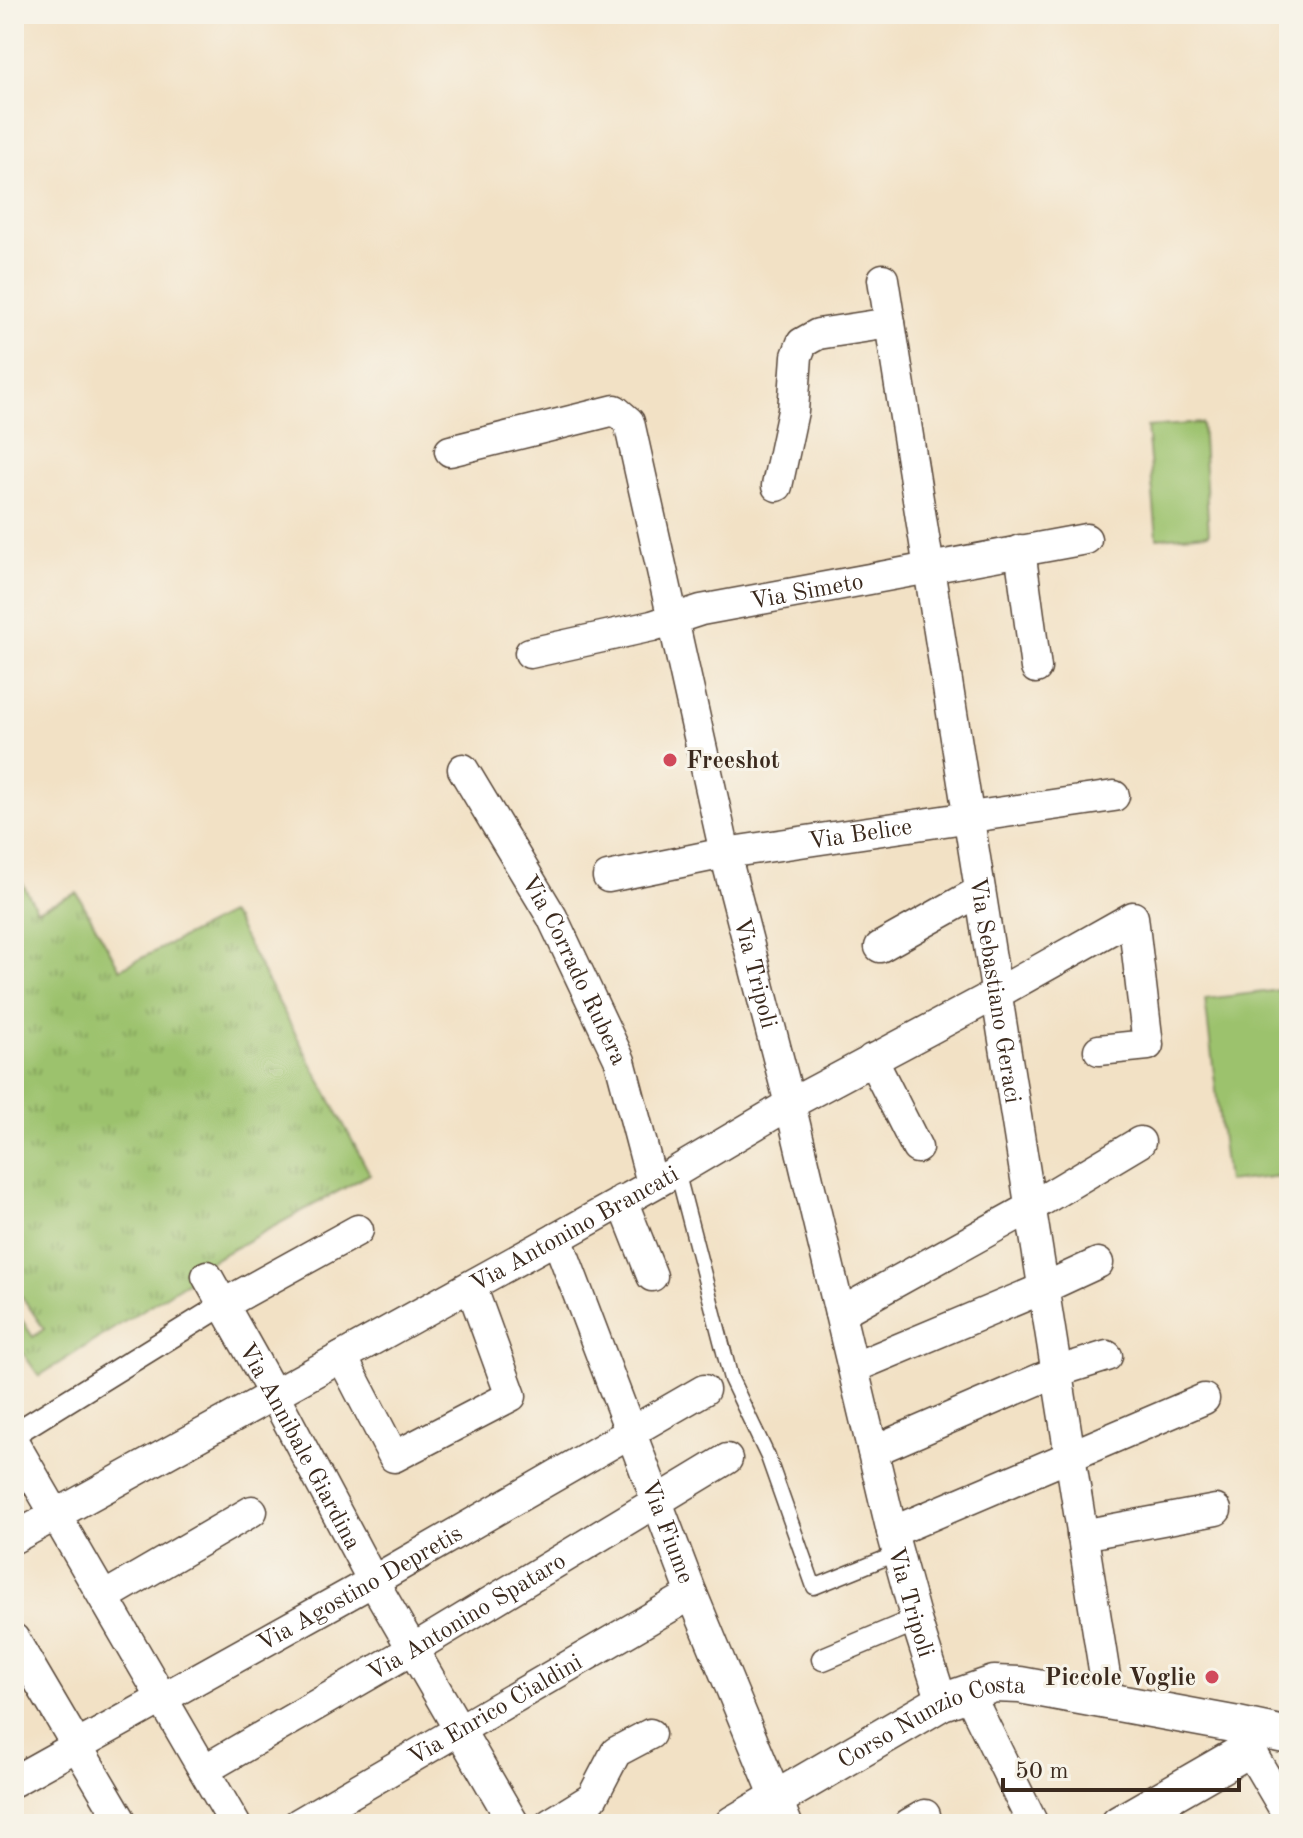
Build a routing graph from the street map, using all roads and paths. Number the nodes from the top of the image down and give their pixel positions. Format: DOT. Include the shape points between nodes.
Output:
graph roads {
  1 [pos="883,279"];
  2 [pos="890,323"];
  3 [pos="450,451"];
  4 [pos="777,486"];
  5 [pos="1086,539"];
  6 [pos="1020,550"];
  7 [pos="929,567"];
  8 [pos="674,618"];
  9 [pos="530,653"];
  10 [pos="1036,668"];
  11 [pos="463,769"];
  12 [pos="1114,796"];
  13 [pos="969,817"];
  14 [pos="725,853"];
  15 [pos="608,877"];
  16 [pos="980,891"];
  17 [pos="880,947"];
  18 [pos="996,994"];
  19 [pos="1099,1050"];
  20 [pos="872,1059"];
  21 [pos="790,1104"];
  22 [pos="1140,1142"];
  23 [pos="917,1148"];
  24 [pos="664,1177"];
  25 [pos="622,1200"];
  26 [pos="1031,1207"];
  27 [pos="358,1230"];
  28 [pos="557,1238"];
  29 [pos="1098,1263"];
  30 [pos="207,1276"];
  31 [pos="652,1276"];
  32 [pos="471,1286"];
  33 [pos="1044,1288"];
  34 [pos="224,1304"];
  35 [pos="840,1313"];
  36 [pos="1107,1356"];
  37 [pos="342,1357"];
  38 [pos="853,1368"];
  39 [pos="1056,1372"];
  40 [pos="704,1390"];
  41 [pos="274,1395"];
  42 [pos="1204,1399"];
  43 [pos="630,1431"];
  44 [pos="14,1434"];
  45 [pos="14,1443"];
  46 [pos="873,1451"];
  47 [pos="1070,1456"];
  48 [pos="727,1459"];
  49 [pos="656,1502"];
  50 [pos="1216,1510"];
  51 [pos="252,1511"];
  52 [pos="56,1515"];
  53 [pos="1082,1535"];
  54 [pos="14,1538"];
  55 [pos="895,1542"];
  56 [pos="373,1581"];
  57 [pos="692,1594"];
  58 [pos="104,1597"];
  59 [pos="916,1620"];
  60 [pos="14,1640"];
  61 [pos="413,1649"];
  62 [pos="823,1659"];
  63 [pos="162,1697"];
  64 [pos="955,1697"];
  65 [pos="1109,1701"];
  66 [pos="460,1730"];
  67 [pos="650,1734"];
  68 [pos="1264,1738"];
  69 [pos="77,1746"];
  70 [pos="204,1770"];
  71 [pos="14,1781"];
  72 [pos="781,1812"];
  73 [pos="1289,1817"];
  74 [pos="121,1823"];
  75 [pos="1124,1823"];
  76 [pos="235,1824"];
  77 [pos="298,1824"];
  78 [pos="514,1824"];
  79 [pos="550,1824"];
  80 [pos="733,1824"];
  81 [pos="1033,1824"];
  1 -- 2 [label="street, Via Sebastiano Geraci"];
  2 -- 4 [label="street" via="818,334 802,343"];
  2 -- 7 [label="street, Via Sebastiano Geraci"];
  3 -- 8 [label="street, Via Tripoli" via="615,410 629,422"];
  5 -- 6 [label="street, Via Simeto"];
  6 -- 7 [label="street, Via Simeto"];
  6 -- 10 [label="street"];
  7 -- 8 [label="street, Via Simeto"];
  7 -- 13 [label="street, Via Sebastiano Geraci"];
  8 -- 9 [label="street, Via Simeto"];
  8 -- 14 [label="street, Via Tripoli"];
  11 -- 24 [label="street, Via Corrado Rubera" via="552,917 620,1061"];
  12 -- 13 [label="street, Via Belice"];
  13 -- 14 [label="street, Via Belice"];
  13 -- 16 [label="street, Via Sebastiano Geraci"];
  14 -- 15 [label="street, Via Belice"];
  14 -- 21 [label="street, Via Tripoli"];
  16 -- 17 [label="street"];
  16 -- 18 [label="street, Via Sebastiano Geraci"];
  18 -- 19 [label="street, Via Antonino Brancati" via="1133,917 1148,1045"];
  18 -- 20 [label="street, Via Antonino Brancati"];
  18 -- 26 [label="street, Via Sebastiano Geraci"];
  20 -- 21 [label="street, Via Antonino Brancati"];
  20 -- 23 [label="street"];
  21 -- 24 [label="street, Via Antonino Brancati"];
  21 -- 35 [label="street, Via Tripoli"];
  22 -- 26 [label="street"];
  24 -- 25 [label="street, Via Antonino Brancati"];
  24 -- 55 [label="lane" via="731,1379 768,1457 814,1587"];
  25 -- 28 [label="street, Via Antonino Brancati"];
  25 -- 31 [label="street"];
  26 -- 33 [label="street, Via Sebastiano Geraci"];
  26 -- 35 [label="street"];
  27 -- 34 [label="street"];
  28 -- 32 [label="street, Via Antonino Brancati"];
  28 -- 43 [label="street, Via Fiume"];
  29 -- 33 [label="street"];
  30 -- 34 [label="street, Via Annibale Giardina"];
  32 -- 37 [label="street, Via Antonino Brancati"];
  32 -- 37 [label="street" via="511,1396 394,1457"];
  33 -- 38 [label="street"];
  33 -- 39 [label="street, Via Sebastiano Geraci"];
  34 -- 41 [label="street, Via Annibale Giardina"];
  34 -- 44 [label="street"];
  35 -- 38 [label="street, Via Tripoli"];
  36 -- 39 [label="street"];
  37 -- 41 [label="street, Via Antonino Brancati"];
  38 -- 46 [label="street, Via Tripoli"];
  39 -- 46 [label="street"];
  39 -- 47 [label="street, Via Sebastiano Geraci"];
  40 -- 43 [label="street, Via Agostino Depretis"];
  41 -- 52 [label="street, Via Antonino Brancati"];
  41 -- 56 [label="street, Via Annibale Giardina"];
  42 -- 47 [label="street"];
  43 -- 49 [label="street, Via Fiume"];
  43 -- 56 [label="street, Via Agostino Depretis"];
  45 -- 52 [label="street"];
  46 -- 55 [label="street, Via Tripoli"];
  47 -- 53 [label="street, Via Sebastiano Geraci"];
  47 -- 55 [label="street"];
  48 -- 49 [label="street, Via Antonino Spataro"];
  49 -- 57 [label="street, Via Fiume"];
  49 -- 61 [label="street, Via Antonino Spataro"];
  50 -- 53 [label="street"];
  51 -- 58 [label="street"];
  52 -- 54 [label="street, Via Antonino Brancati"];
  52 -- 58 [label="street"];
  53 -- 65 [label="street, Via Sebastiano Geraci"];
  55 -- 59 [label="street, Via Tripoli"];
  56 -- 61 [label="street, Via Annibale Giardina"];
  56 -- 63 [label="street, Via Agostino Depretis"];
  57 -- 66 [label="street, Via Enrico Cialdini"];
  57 -- 72 [label="street, Via Fiume"];
  58 -- 63 [label="street"];
  59 -- 62 [label="street"];
  59 -- 64 [label="street, Via Tripoli"];
  60 -- 69 [label="street"];
  61 -- 66 [label="street, Via Annibale Giardina"];
  61 -- 70 [label="street, Via Antonino Spataro"];
  63 -- 69 [label="street, Via Agostino Depretis"];
  63 -- 70 [label="street"];
  64 -- 65 [label="street, Corso Nunzio Costa" via="994,1684"];
  64 -- 72 [label="street, Corso Nunzio Costa"];
  64 -- 81 [label="street, Via Tripoli"];
  65 -- 68 [label="street, Corso Nunzio Costa" via="1238,1725"];
  66 -- 77 [label="street, Via Enrico Cialdini"];
  66 -- 78 [label="street, Via Annibale Giardina"];
  67 -- 79 [label="street" via="616,1752 592,1798"];
  68 -- 73 [label="street"];
  68 -- 75 [label="street"];
  69 -- 71 [label="street, Via Agostino Depretis"];
  69 -- 74 [label="street"];
  70 -- 76 [label="street"];
  72 -- 80 [label="street, Corso Nunzio Costa"];
}
